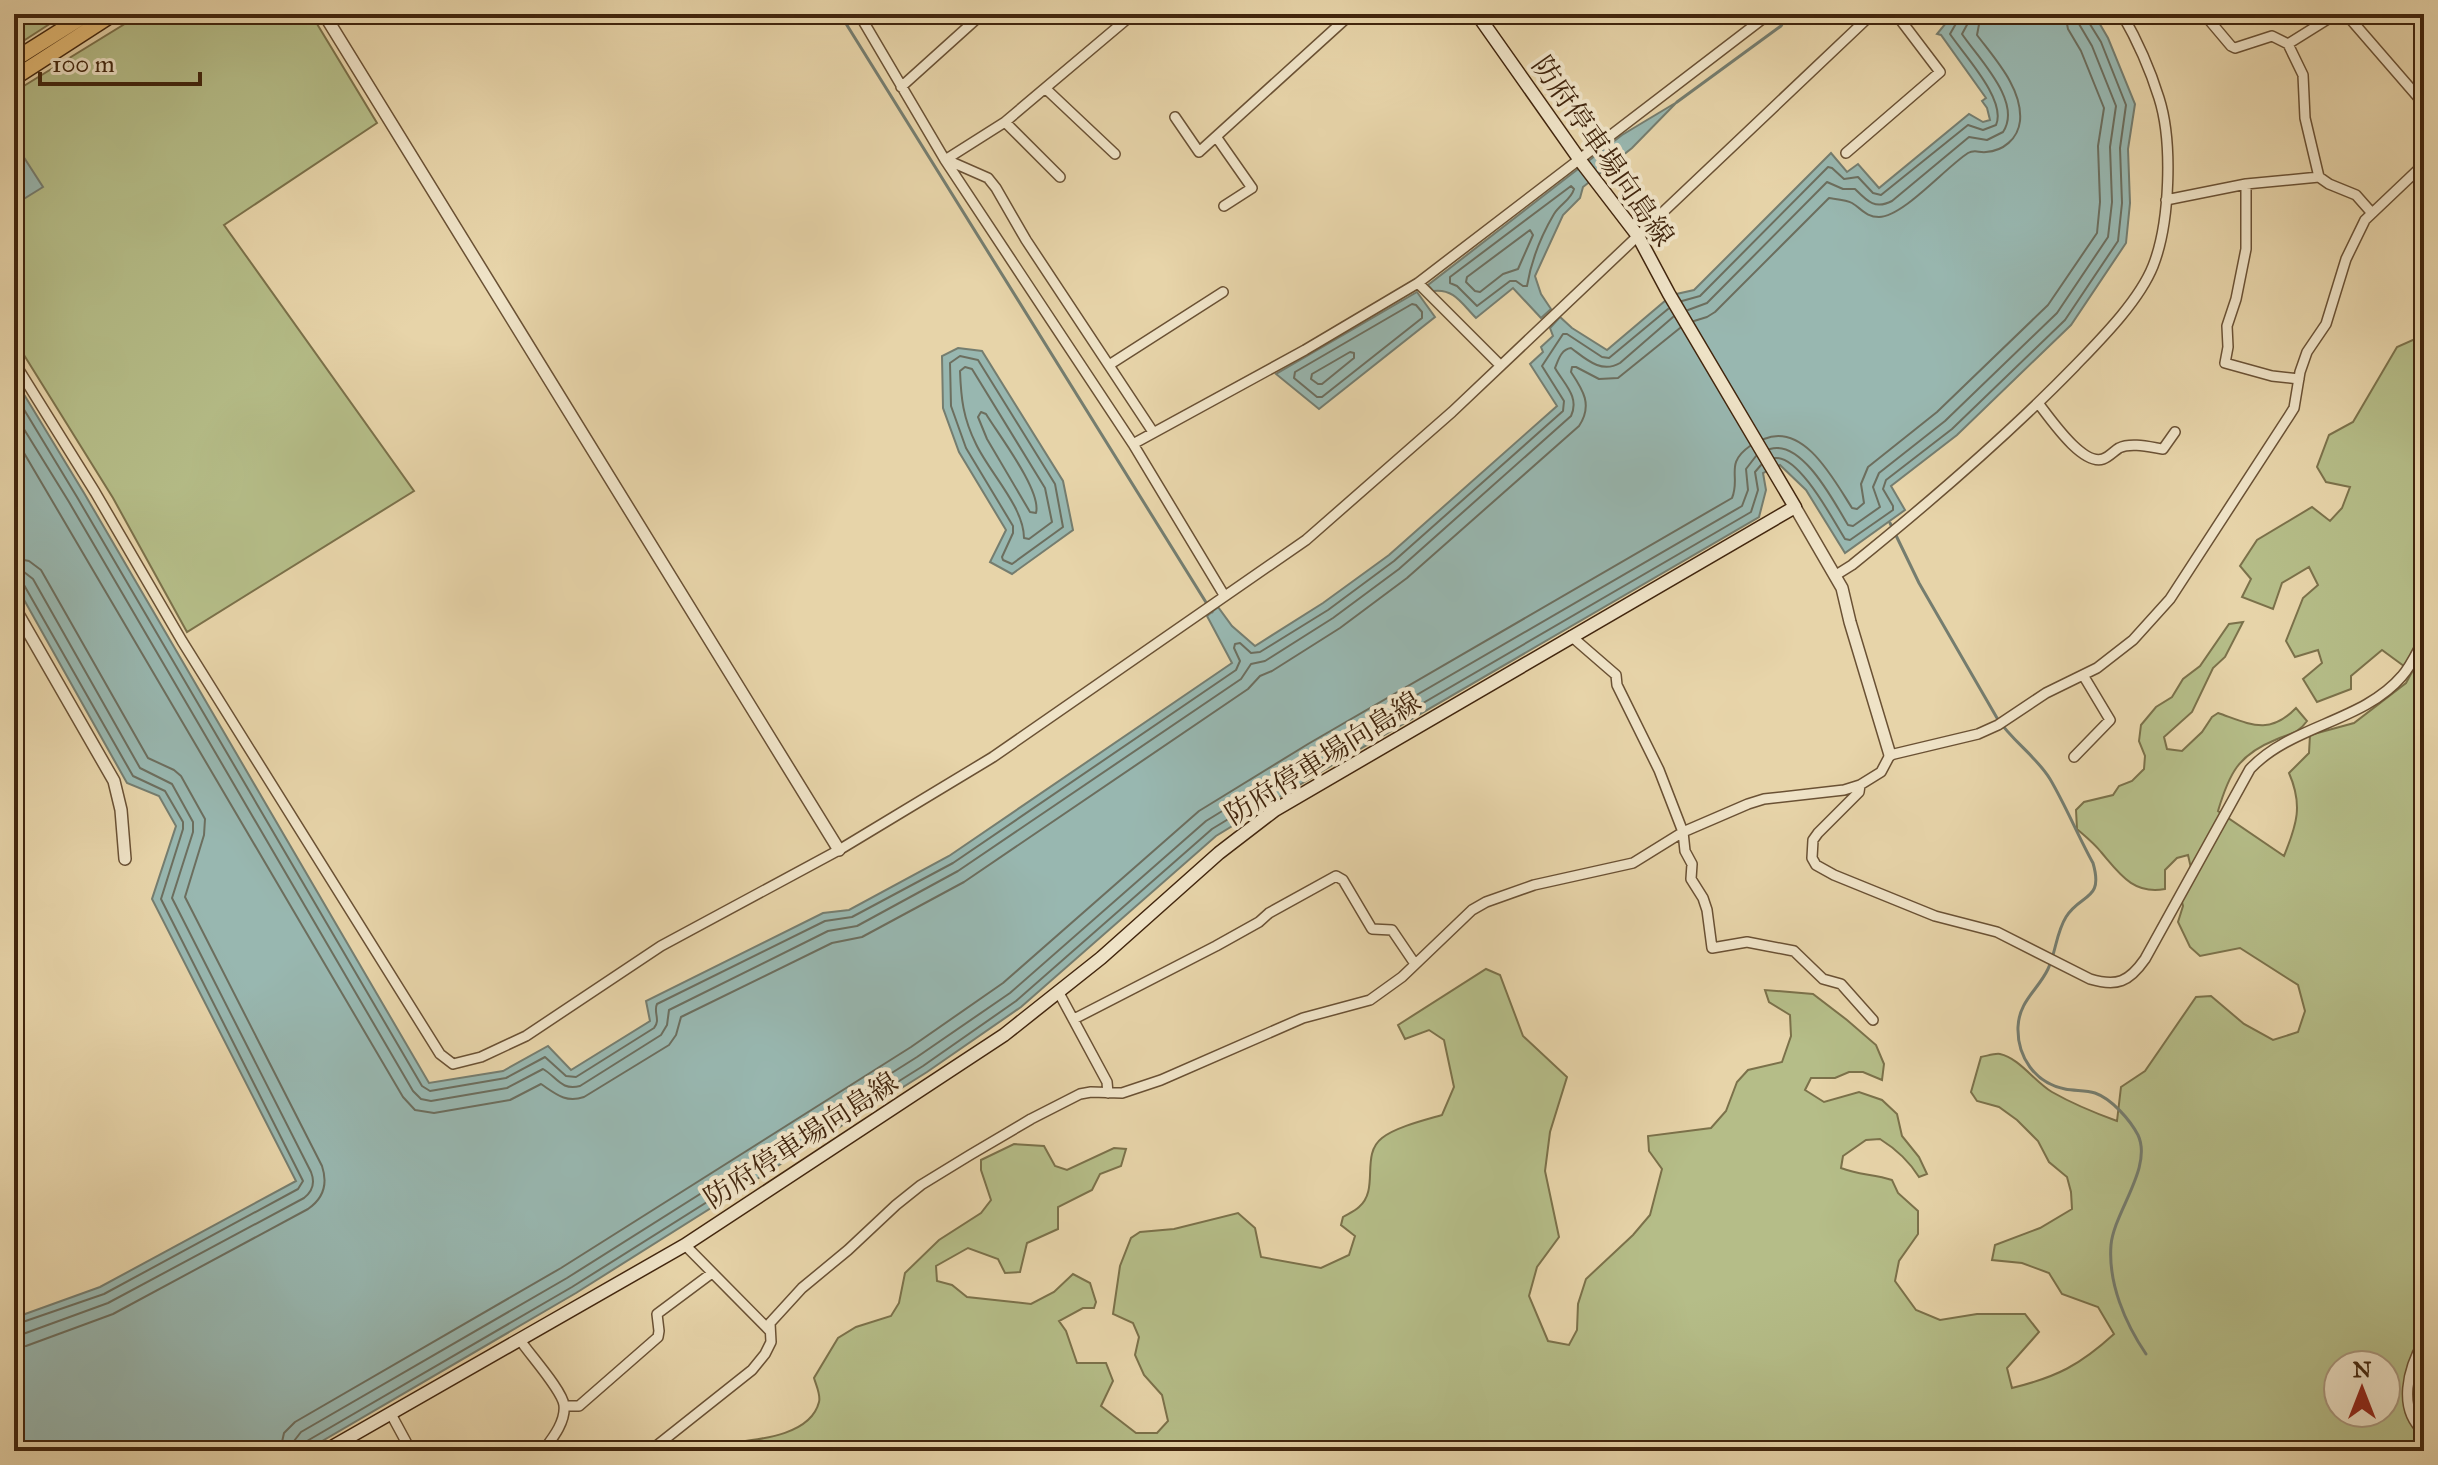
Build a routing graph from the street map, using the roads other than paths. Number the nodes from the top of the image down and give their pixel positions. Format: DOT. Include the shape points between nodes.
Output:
graph roads {
  1 [pos="87,14"];
  2 [pos="113,14"];
  3 [pos="324,14"];
  4 [pos="859,14"];
  5 [pos="982,14"];
  6 [pos="1133,14"];
  7 [pos="1351,14"];
  8 [pos="1477,14"];
  9 [pos="1769,14"];
  10 [pos="1872,14"];
  11 [pos="1896,14"];
  12 [pos="2122,14"];
  13 [pos="2204,14"];
  14 [pos="2336,14"];
  15 [pos="2346,14"];
  16 [pos="2288,44"];
  17 [pos="14,60"];
  18 [pos="14,78"];
  19 [pos="901,87"];
  20 [pos="1045,88"];
  21 [pos="2424,104"];
  22 [pos="1175,117"];
  23 [pos="1005,122"];
  24 [pos="1217,138"];
  25 [pos="1846,153"];
  26 [pos="1115,154"];
  27 [pos="945,160"];
  28 [pos="1580,160"];
  29 [pos="2424,164"];
  30 [pos="1060,177"];
  31 [pos="2319,177"];
  32 [pos="2246,184"];
  33 [pos="2166,200"];
  34 [pos="1224,206"];
  35 [pos="2371,212"];
  36 [pos="1638,236"];
  37 [pos="1418,283"];
  38 [pos="1223,292"];
  39 [pos="14,362"];
  40 [pos="1109,365"];
  41 [pos="1500,365"];
  42 [pos="2299,379"];
  43 [pos="2038,403"];
  44 [pos="1153,432"];
  45 [pos="2175,432"];
  46 [pos="1133,444"];
  47 [pos="1795,507"];
  48 [pos="1836,575"];
  49 [pos="1224,595"];
  50 [pos="14,607"];
  51 [pos="1571,636"];
  52 [pos="2424,639"];
  53 [pos="2083,675"];
  54 [pos="1890,755"];
  55 [pos="2074,757"];
  56 [pos="1860,785"];
  57 [pos="1683,832"];
  58 [pos="839,850"];
  59 [pos="125,859"];
  60 [pos="1415,964"];
  61 [pos="1059,993"];
  62 [pos="1074,1019"];
  63 [pos="1873,1020"];
  64 [pos="1108,1093"];
  65 [pos="685,1245"];
  66 [pos="712,1273"];
  67 [pos="769,1330"];
  68 [pos="520,1340"];
  69 [pos="2424,1341"];
  70 [pos="564,1406"];
  71 [pos="391,1414"];
  72 [pos="2424,1432"];
  73 [pos="325,1451"];
  74 [pos="411,1451"];
  75 [pos="543,1451"];
  76 [pos="650,1451"];
  1 -- 17 [label="main road"];
  2 -- 18 [label="main road"];
  3 -- 58 [label="street"];
  4 -- 19 [label="street"];
  5 -- 19 [label="street"];
  6 -- 20 [label="street"];
  7 -- 24 [label="street"];
  8 -- 28 [label="main road, 防府停車場向島線"];
  9 -- 28 [label="street"];
  10 -- 36 [label="street"];
  11 -- 25 [label="street" via="1940,72"];
  12 -- 33 [label="street" via="2159,98 2166,132"];
  13 -- 16 [label="street" via="2235,48 2272,36"];
  14 -- 16 [label="street"];
  15 -- 21 [label="street"];
  16 -- 31 [label="street" via="2303,75 2305,118"];
  19 -- 27 [label="street"];
  20 -- 23 [label="street"];
  20 -- 26 [label="street"];
  22 -- 24 [label="street" via="1199,152"];
  23 -- 27 [label="street"];
  23 -- 30 [label="street"];
  24 -- 34 [label="street" via="1252,188"];
  27 -- 40 [label="street" via="988,178"];
  27 -- 46 [label="street"];
  28 -- 36 [label="main road, 防府停車場向島線"];
  28 -- 37 [label="street"];
  29 -- 35 [label="street"];
  31 -- 32 [label="street"];
  31 -- 35 [label="street" via="2356,195"];
  32 -- 33 [label="street"];
  32 -- 42 [label="street" via="2246,249 2227,326 2225,363"];
  33 -- 43 [label="street" via="2159,248 2143,285 2110,329"];
  35 -- 42 [label="street" via="2346,259 2326,324 2307,352"];
  36 -- 41 [label="street"];
  36 -- 47 [label="main road, 防府停車場向島線"];
  37 -- 41 [label="street"];
  37 -- 44 [label="street"];
  38 -- 40 [label="street"];
  39 -- 58 [label="street" via="440,1054 453,1064 526,1036 661,946"];
  40 -- 44 [label="street"];
  41 -- 49 [label="street" via="1306,540"];
  42 -- 53 [label="street" via="2294,408 2170,599 2133,640"];
  43 -- 45 [label="street" via="2073,446 2097,460 2121,447 2163,449"];
  43 -- 48 [label="street" via="1966,471"];
  44 -- 46 [label="street"];
  46 -- 49 [label="street"];
  47 -- 48 [label="street"];
  47 -- 51 [label="main road, 防府停車場向島線"];
  48 -- 54 [label="street"];
  49 -- 58 [label="street" via="993,757"];
  50 -- 59 [label="street" via="114,781"];
  51 -- 57 [label="street" via="1616,675"];
  51 -- 61 [label="main road, 防府停車場向島線" via="1275,810"];
  52 -- 56 [label="street" via="2401,678 2385,691 2283,745 2250,769 2145,959 2121,982 2090,979 1997,932 1935,916 1816,865 1813,840"];
  53 -- 54 [label="street" via="1978,734"];
  53 -- 55 [label="street" via="2110,720"];
  54 -- 56 [label="street" via="1881,772"];
  56 -- 57 [label="street" via="1764,799"];
  57 -- 60 [label="street" via="1633,863 1534,885 1486,902"];
  57 -- 63 [label="street" via="1691,879 1707,910 1712,948 1747,942 1794,951 1823,979 1841,984"];
  60 -- 62 [label="street" via="1392,930 1372,929 1336,876"];
  60 -- 64 [label="street" via="1370,1000 1303,1018 1161,1080"];
  61 -- 62 [label="street"];
  61 -- 65 [label="main road, 防府停車場向島線" via="1004,1035"];
  62 -- 64 [label="street"];
  64 -- 67 [label="street" via="1080,1094 921,1185 802,1288"];
  65 -- 66 [label="street"];
  65 -- 68 [label="main road, 防府停車場向島線"];
  66 -- 67 [label="street"];
  66 -- 70 [label="street" via="657,1314 658,1337 579,1406"];
  67 -- 76 [label="street" via="771,1342 752,1370"];
  68 -- 70 [label="street"];
  68 -- 71 [label="main road, 防府停車場向島線"];
  69 -- 72 [label="street" via="2414,1357 2407,1395 2408,1412"];
  70 -- 75 [label="street" via="554,1437"];
  71 -- 73 [label="main road, 防府停車場向島線"];
  71 -- 74 [label="street"];
}
